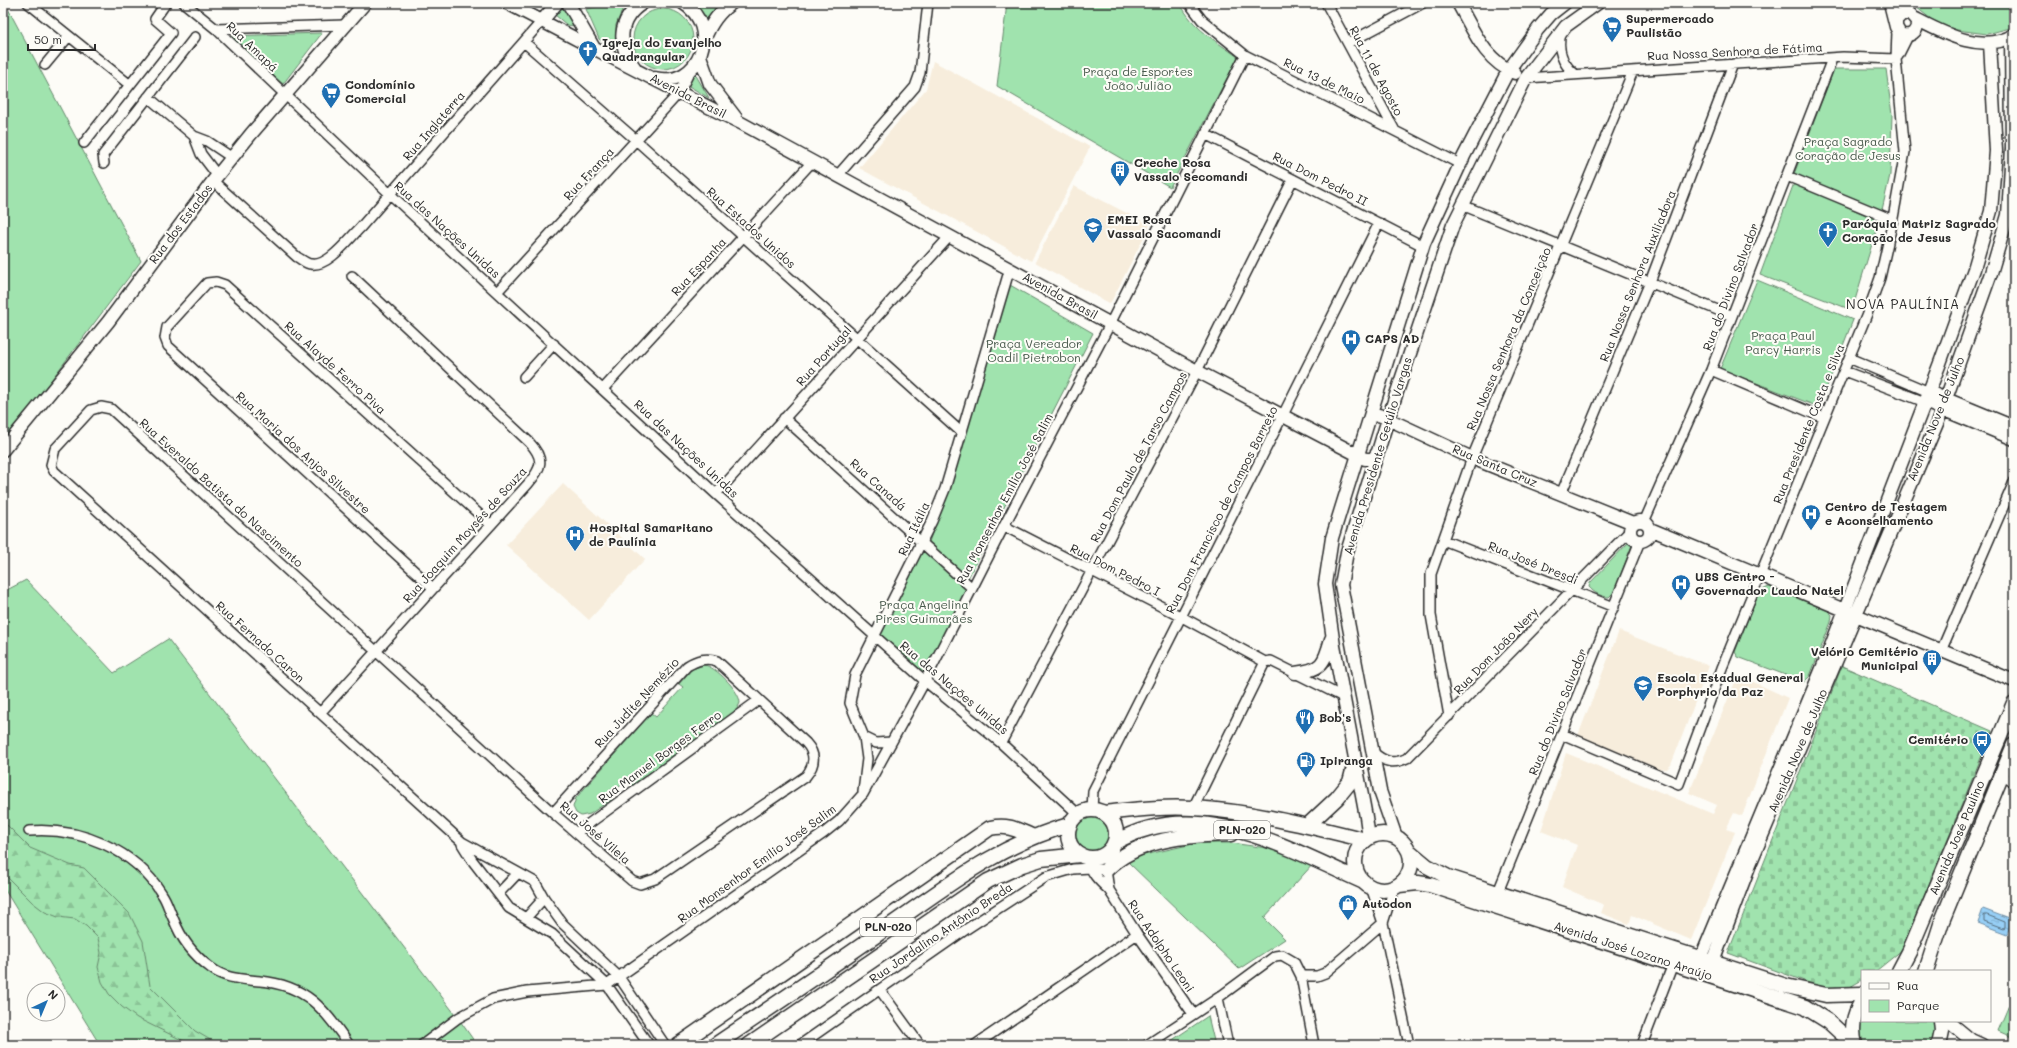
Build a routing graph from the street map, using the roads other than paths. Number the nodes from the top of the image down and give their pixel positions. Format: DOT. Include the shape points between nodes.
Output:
graph roads {
  1 [pos="28,3"];
  2 [pos="166,3"];
  3 [pos="184,3"];
  4 [pos="365,3"];
  5 [pos="507,3"];
  6 [pos="557,3"];
  7 [pos="568,3"];
  8 [pos="643,3"];
  9 [pos="683,3"];
  10 [pos="732,3"];
  11 [pos="928,3"];
  12 [pos="1190,3"];
  13 [pos="1326,3"];
  14 [pos="1423,3"];
  15 [pos="1458,3"];
  16 [pos="1565,3"];
  17 [pos="1598,3"];
  18 [pos="1890,3"];
  19 [pos="1904,3"];
  20 [pos="1913,17"];
  21 [pos="542,21"];
  22 [pos="345,25"];
  23 [pos="216,29"];
  24 [pos="1562,31"];
  25 [pos="1903,32"];
  26 [pos="1941,32"];
  27 [pos="69,36"];
  28 [pos="2013,36"];
  29 [pos="195,37"];
  30 [pos="704,41"];
  31 [pos="524,42"];
  32 [pos="1348,43"];
  33 [pos="1990,43"];
  34 [pos="594,48"];
  35 [pos="1244,55"];
  36 [pos="700,56"];
  37 [pos="1832,58"];
  38 [pos="1896,59"];
  39 [pos="1733,64"];
  40 [pos="45,65"];
  41 [pos="691,68"];
  42 [pos="636,69"];
  43 [pos="1633,70"];
  44 [pos="1508,71"];
  45 [pos="1575,74"];
  46 [pos="648,76"];
  47 [pos="1526,78"];
  48 [pos="130,85"];
  49 [pos="679,93"];
  50 [pos="284,94"];
  51 [pos="148,97"];
  52 [pos="741,123"];
  53 [pos="1394,129"];
  54 [pos="1205,134"];
  55 [pos="194,136"];
  56 [pos="636,140"];
  57 [pos="84,143"];
  58 [pos="231,157"];
  59 [pos="812,162"];
  60 [pos="104,163"];
  61 [pos="1460,164"];
  62 [pos="838,175"];
  63 [pos="1787,176"];
  64 [pos="215,178"];
  65 [pos="1293,179"];
  66 [pos="390,194"];
  67 [pos="1445,196"];
  68 [pos="1461,206"];
  69 [pos="1436,216"];
  70 [pos="1455,219"];
  71 [pos="1893,220"];
  72 [pos="1379,224"];
  73 [pos="950,236"];
  74 [pos="743,237"];
  75 [pos="1423,246"];
  76 [pos="1562,246"];
  77 [pos="1010,268"];
  78 [pos="352,276"];
  79 [pos="1650,282"];
  80 [pos="497,292"];
  81 [pos="1732,316"];
  82 [pos="1399,323"];
  83 [pos="1110,324"];
  84 [pos="1418,329"];
  85 [pos="165,332"];
  86 [pos="856,339"];
  87 [pos="554,344"];
  88 [pos="1849,358"];
  89 [pos="1711,370"];
  90 [pos="1197,371"];
  91 [pos="1844,371"];
  92 [pos="524,377"];
  93 [pos="603,389"];
  94 [pos="1927,397"];
  95 [pos="1945,404"];
  96 [pos="1284,416"];
  97 [pos="1370,416"];
  98 [pos="784,418"];
  99 [pos="1824,418"];
  100 [pos="1388,419"];
  101 [pos="2014,427"];
  102 [pos="961,432"];
  103 [pos="2014,439"];
  104 [pos="3,450"];
  105 [pos="1379,450"];
  106 [pos="1358,455"];
  107 [pos="52,456"];
  108 [pos="1472,458"];
  109 [pos="2014,482"];
  110 [pos="716,494"];
  111 [pos="1561,494"];
  112 [pos="491,525"];
  113 [pos="1004,526"];
  114 [pos="1639,531"];
  115 [pos="1332,538"];
  116 [pos="1444,540"];
  117 [pos="922,541"];
  118 [pos="1349,545"];
  119 [pos="1092,572"];
  120 [pos="1760,576"];
  121 [pos="433,588"];
  122 [pos="972,588"];
  123 [pos="1570,591"];
  124 [pos="1614,607"];
  125 [pos="1843,611"];
  126 [pos="1180,616"];
  127 [pos="1855,616"];
  128 [pos="875,636"];
  129 [pos="1332,636"];
  130 [pos="375,650"];
  131 [pos="1942,651"];
  132 [pos="1265,662"];
  133 [pos="1295,673"];
  134 [pos="926,681"];
  135 [pos="2014,681"];
  136 [pos="1343,697"];
  137 [pos="759,700"];
  138 [pos="2014,703"];
  139 [pos="320,712"];
  140 [pos="1448,716"];
  141 [pos="1367,718"];
  142 [pos="1347,720"];
  143 [pos="1562,734"];
  144 [pos="864,737"];
  145 [pos="890,742"];
  146 [pos="1002,743"];
  147 [pos="2014,745"];
  148 [pos="1373,752"];
  149 [pos="814,760"];
  150 [pos="1355,762"];
  151 [pos="2001,776"];
  152 [pos="2014,782"];
  153 [pos="863,794"];
  154 [pos="1193,808"];
  155 [pos="1767,810"];
  156 [pos="1098,811"];
  157 [pos="553,813"];
  158 [pos="1078,814"];
  159 [pos="1069,825"];
  160 [pos="1307,826"];
  161 [pos="29,831"];
  162 [pos="576,833"];
  163 [pos="1256,835"];
  164 [pos="1034,837"];
  165 [pos="1396,837"];
  166 [pos="1367,839"];
  167 [pos="462,842"];
  168 [pos="1112,846"];
  169 [pos="1409,851"];
  170 [pos="1086,860"];
  171 [pos="1106,870"];
  172 [pos="518,872"];
  173 [pos="1367,884"];
  174 [pos="1397,886"];
  175 [pos="1110,890"];
  176 [pos="1498,892"];
  177 [pos="499,893"];
  178 [pos="544,898"];
  179 [pos="526,918"];
  180 [pos="1383,923"];
  181 [pos="1137,934"];
  182 [pos="1707,960"];
  183 [pos="1673,964"];
  184 [pos="1900,970"];
  185 [pos="1926,970"];
  186 [pos="1301,976"];
  187 [pos="619,978"];
  188 [pos="607,985"];
  189 [pos="880,990"];
  190 [pos="1861,994"];
  191 [pos="1218,998"];
  192 [pos="1861,1003"];
  193 [pos="1193,1014"];
  194 [pos="1941,1022"];
  195 [pos="1949,1022"];
  196 [pos="349,1045"];
  197 [pos="422,1045"];
  198 [pos="648,1045"];
  199 [pos="665,1045"];
  200 [pos="678,1045"];
  201 [pos="716,1045"];
  202 [pos="749,1045"];
  203 [pos="800,1045"];
  204 [pos="920,1045"];
  205 [pos="975,1045"];
  206 [pos="1147,1045"];
  207 [pos="1228,1045"];
  208 [pos="1314,1045"];
  209 [pos="1409,1045"];
  210 [pos="1642,1045"];
  211 [pos="1855,1045"];
  212 [pos="1939,1045"];
  213 [pos="1982,1045"];
  1 -- 27 [label="street"];
  2 -- 48 [label="street" via="155,19 171,33"];
  3 -- 23 [label="street, Rua Amapá"];
  4 -- 22 [label="street, Rua dos Estados"];
  5 -- 21 [label="street, Avenida Brasil"];
  6 -- 21 [label="street"];
  7 -- 34 [label="street"];
  8 -- 42 [label="street" via="627,18 622,31 627,58"];
  9 -- 30 [label="street" via="696,14"];
  10 -- 30 [label="street" via="710,25"];
  11 -- 62 [label="street" via="920,73 915,87"];
  12 -- 35 [label="street, Rua 13 de Maio" via="1202,20"];
  13 -- 32 [label="street, Rua 11 de Agosto"];
  14 -- 32 [label="street"];
  15 -- 44 [label="street" via="1485,52"];
  16 -- 44 [label="street, Avenida Presidente Getúlio Vargas" via="1538,29"];
  17 -- 24 [label="street, Avenida Presidente Getúlio Vargas" via="1584,11"];
  18 -- 25 [label="street"];
  19 -- 20 [label="street"];
  20 -- 25 [label="street" via="1917,28"];
  20 -- 25 [label="street" via="1902,14 1899,17"];
  20 -- 26 [label="street"];
  21 -- 31 [label="street, Rua Inglaterra"];
  21 -- 34 [label="street, Avenida Brasil"];
  22 -- 23 [label="street"];
  22 -- 50 [label="street, Rua dos Estados"];
  23 -- 50 [label="street, Rua Amapá"];
  24 -- 45 [label="street" via="1559,41 1564,64"];
  24 -- 47 [label="street, Avenida Presidente Getúlio Vargas"];
  25 -- 26 [label="street"];
  25 -- 38 [label="street, Rua Presidente Costa e Silva"];
  26 -- 33 [label="street" via="1966,40"];
  27 -- 40 [label="street"];
  27 -- 48 [label="street"];
  28 -- 33 [label="street"];
  28 -- 95 [label="street, Avenida Nove de Julho" via="2012,148 2008,215 1991,273"];
  29 -- 51 [label="street"];
  30 -- 36 [label="street"];
  31 -- 56 [label="street, Rua Estados Unidos"];
  31 -- 66 [label="street, Rua Inglaterra"];
  32 -- 53 [label="street, Rua 11 de Agosto"];
  33 -- 94 [label="street, Avenida Nove de Julho" via="1996,151 1991,211 1974,269"];
  34 -- 42 [label="street, Avenida Brasil"];
  35 -- 53 [label="street, Rua 13 de Maio"];
  35 -- 54 [label="street, Rua Monsenhor Emílio José Salim"];
  36 -- 41 [label="street"];
  36 -- 52 [label="street, Avenida Brasil" via="710,84"];
  37 -- 38 [label="street, Rua Nossa Senhora de Fátima"];
  37 -- 39 [label="street, Rua Nossa Senhora de Fátima"];
  37 -- 63 [label="street, Rua do Divino Salvador"];
  38 -- 71 [label="street, Rua Presidente Costa e Silva" via="1905,152"];
  39 -- 43 [label="street, Rua Nossa Senhora de Fátima"];
  39 -- 79 [label="street, Rua Nossa Senhora Auxiliadora"];
  41 -- 46 [label="street" via="682,75 671,78 659,79"];
  41 -- 49 [label="street, Rua França"];
  42 -- 46 [label="street, Avenida Brasil"];
  43 -- 45 [label="street, Rua Nossa Senhora de Fátima"];
  43 -- 76 [label="street, Rua Nossa Senhora da Conceição"];
  44 -- 47 [label="street"];
  44 -- 61 [label="street, Avenida Presidente Getúlio Vargas"];
  45 -- 47 [label="street, Rua Nossa Senhora de Fátima"];
  46 -- 49 [label="street, Avenida Brasil"];
  47 -- 68 [label="street, Avenida Presidente Getúlio Vargas"];
  48 -- 57 [label="street"];
  49 -- 52 [label="street, Avenida Brasil"];
  49 -- 56 [label="street, Rua França"];
  50 -- 58 [label="street, Rua dos Estados"];
  50 -- 66 [label="street, Rua das Nações Unidas"];
  51 -- 55 [label="street"];
  51 -- 60 [label="street" via="103,155"];
  52 -- 59 [label="street, Avenida Brasil"];
  53 -- 61 [label="street, Rua 13 de Maio"];
  54 -- 65 [label="street, Rua Dom Pedro II"];
  54 -- 83 [label="street, Rua Monsenhor Emílio José Salim"];
  55 -- 58 [label="street" via="207,141"];
  55 -- 64 [label="street, Rua Inglaterra"];
  56 -- 74 [label="street, Rua Estados Unidos"];
  56 -- 80 [label="street, Rua França"];
  58 -- 64 [label="street, Rua dos Estados"];
  59 -- 62 [label="street, Avenida Brasil"];
  59 -- 74 [label="street, Rua Espanha"];
  61 -- 67 [label="street, Avenida Presidente Getúlio Vargas"];
  62 -- 73 [label="street, Avenida Brasil"];
  63 -- 71 [label="street"];
  63 -- 81 [label="street, Rua do Divino Salvador"];
  64 -- 66 [label="street, Rua Inglaterra" via="297,257 309,264 319,265 329,260"];
  64 -- 104 [label="street, Rua dos Estados" via="108,322"];
  65 -- 72 [label="street, Rua Dom Pedro II"];
  65 -- 90 [label="street, Rua Dom Paulo de Tarso Campos"];
  66 -- 80 [label="street, Rua das Nações Unidas"];
  67 -- 68 [label="street" via="1451,203"];
  67 -- 69 [label="street, Avenida Presidente Getúlio Vargas"];
  68 -- 70 [label="street, Avenida Presidente Getúlio Vargas"];
  68 -- 76 [label="street"];
  69 -- 70 [label="street"];
  69 -- 75 [label="street, Avenida Presidente Getúlio Vargas"];
  70 -- 84 [label="street, Avenida Presidente Getúlio Vargas"];
  71 -- 88 [label="street, Rua Presidente Costa e Silva" via="1880,278"];
  72 -- 75 [label="street, Rua Dom Pedro II"];
  72 -- 96 [label="street, Rua Dom Francisco de Campos Barreto"];
  73 -- 77 [label="street, Avenida Brasil"];
  73 -- 86 [label="street, Rua Portugal"];
  74 -- 86 [label="street, Rua Estados Unidos"];
  74 -- 93 [label="street, Rua Espanha"];
  75 -- 82 [label="street, Avenida Presidente Getúlio Vargas"];
  76 -- 79 [label="street"];
  76 -- 108 [label="street, Rua Nossa Senhora da Conceição"];
  77 -- 83 [label="street, Avenida Brasil"];
  77 -- 102 [label="street, Rua Itália"];
  78 -- 112 [label="street, Rua Joaquim Moysés de Souza" via="536,449 540,468"];
  79 -- 81 [label="street"];
  79 -- 111 [label="street, Rua Nossa Senhora Auxiliadora"];
  80 -- 87 [label="street, Rua das Nações Unidas"];
  81 -- 89 [label="street, Rua do Divino Salvador"];
  82 -- 84 [label="street"];
  82 -- 97 [label="street, Avenida Presidente Getúlio Vargas"];
  83 -- 90 [label="street, Avenida Brasil"];
  83 -- 113 [label="street, Rua Monsenhor Emílio José Salim"];
  84 -- 100 [label="street, Avenida Presidente Getúlio Vargas"];
  85 -- 112 [label="street, Rua Alayde Ferro Piva" via="207,283 225,285"];
  85 -- 121 [label="street, Rua Maria dos Anjos Silvestre" via="168,346"];
  86 -- 98 [label="street, Rua Portugal"];
  86 -- 102 [label="street, Rua Estados Unidos"];
  87 -- 92 [label="street"];
  87 -- 93 [label="street, Rua das Nações Unidas"];
  88 -- 91 [label="street, Rua Presidente Costa e Silva"];
  88 -- 94 [label="street"];
  89 -- 99 [label="street"];
  89 -- 114 [label="street, Rua do Divino Salvador"];
  90 -- 96 [label="street, Avenida Brasil"];
  90 -- 119 [label="street, Rua Dom Paulo de Tarso Campos"];
  91 -- 94 [label="street"];
  91 -- 99 [label="street, Rua Presidente Costa e Silva"];
  93 -- 110 [label="street, Rua das Nações Unidas"];
  94 -- 95 [label="street"];
  94 -- 125 [label="street, Avenida Nove de Julho"];
  95 -- 101 [label="street"];
  95 -- 103 [label="street"];
  95 -- 127 [label="street, Avenida Nove de Julho"];
  96 -- 106 [label="street, Avenida Brasil"];
  96 -- 126 [label="street, Rua Dom Francisco de Campos Barreto"];
  97 -- 100 [label="street, Rua Santa Cruz" via="1379,415"];
  97 -- 106 [label="street, Avenida Presidente Getúlio Vargas"];
  98 -- 110 [label="street, Rua Portugal"];
  98 -- 117 [label="street, Rua Canadá"];
  99 -- 120 [label="street, Rua Presidente Costa e Silva"];
  100 -- 105 [label="street, Avenida Presidente Getúlio Vargas"];
  100 -- 108 [label="street, Rua Santa Cruz"];
  102 -- 117 [label="street, Rua Itália" via="945,489"];
  105 -- 106 [label="street, Avenida Brasil" via="1373,459 1365,459"];
  105 -- 118 [label="street, Avenida Presidente Getúlio Vargas"];
  106 -- 115 [label="street, Avenida Presidente Getúlio Vargas"];
  107 -- 130 [label="street, Rua Everaldo Batista do Nascimento" via="55,449 91,410 101,407 111,409"];
  107 -- 139 [label="street, Rua Fernado Caron" via="51,464 54,471"];
  108 -- 111 [label="street, Rua Santa Cruz"];
  108 -- 116 [label="street, Rua Nossa Senhora da Conceição"];
  109 -- 131 [label="street"];
  110 -- 128 [label="street, Rua das Nações Unidas"];
  111 -- 114 [label="street, Rua Santa Cruz" via="1620,518"];
  112 -- 121 [label="street, Rua Joaquim Moysés de Souza"];
  113 -- 119 [label="street, Rua Dom Pedro I"];
  113 -- 122 [label="street, Rua Monsenhor Emílio José Salim"];
  114 -- 120 [label="street" via="1677,542"];
  114 -- 123 [label="street, Rua Dom João Nery"];
  114 -- 124 [label="street, Rua do Divino Salvador"];
  115 -- 118 [label="street"];
  115 -- 129 [label="street, Avenida Presidente Getúlio Vargas" via="1325,584"];
  116 -- 123 [label="street, Rua José Dresdi"];
  116 -- 140 [label="street, Rua Nossa Senhora da Conceição" via="1431,574 1431,615"];
  117 -- 122 [label="street, Rua Canadá"];
  117 -- 128 [label="street, Rua Itália"];
  118 -- 141 [label="street, Avenida Presidente Getúlio Vargas" via="1341,585"];
  119 -- 126 [label="street, Rua Dom Pedro I"];
  119 -- 146 [label="street, Rua Dom Paulo de Tarso Campos"];
  120 -- 125 [label="street"];
  120 -- 143 [label="street, Rua Presidente Costa e Silva" via="1722,668 1679,784"];
  121 -- 130 [label="street, Rua Joaquim Moysés de Souza"];
  122 -- 134 [label="street, Rua Monsenhor Emílio José Salim"];
  123 -- 124 [label="street, Rua José Dresdi"];
  123 -- 140 [label="street, Rua Dom João Nery"];
  124 -- 143 [label="street, Rua do Divino Salvador"];
  125 -- 127 [label="street"];
  125 -- 155 [label="street, Avenida Nove de Julho"];
  126 -- 132 [label="street, Rua Dom Pedro I"];
  126 -- 156 [label="street, Rua Dom Francisco de Campos Barreto" via="1093,791"];
  127 -- 131 [label="street"];
  127 -- 155 [label="street, Avenida Nove de Julho"];
  128 -- 134 [label="street, Rua das Nações Unidas"];
  128 -- 144 [label="street, Rua Itália" via="855,675 850,703"];
  129 -- 133 [label="street" via="1323,663 1314,670"];
  129 -- 136 [label="street, Avenida Presidente Getúlio Vargas"];
  130 -- 139 [label="street, Rua Joaquim Moysés de Souza"];
  130 -- 157 [label="street, Rua José Vilela"];
  131 -- 135 [label="street"];
  132 -- 133 [label="street, Rua Dom Pedro I" via="1271,661"];
  132 -- 154 [label="street"];
  133 -- 136 [label="street, Rua Dom Pedro I"];
  134 -- 145 [label="street, Rua Monsenhor Emílio José Salim"];
  134 -- 146 [label="street, Rua das Nações Unidas"];
  136 -- 141 [label="street"];
  136 -- 142 [label="street, Avenida Presidente Getúlio Vargas"];
  137 -- 149 [label="street, Rua Judite Nemézio" via="809,747"];
  137 -- 157 [label="street, Rua Judite Nemézio" via="717,661 696,660 687,666"];
  137 -- 162 [label="street, Rua Manuel Borges Ferro"];
  138 -- 184 [label="main road, Avenida José Paulino"];
  139 -- 167 [label="street, Rua Fernado Caron"];
  140 -- 148 [label="street, Rua Dom João Nery" via="1400,762 1385,761"];
  141 -- 142 [label="street"];
  141 -- 148 [label="street, Avenida Presidente Getúlio Vargas"];
  142 -- 150 [label="street, Avenida Presidente Getúlio Vargas"];
  143 -- 176 [label="street, Rua do Divino Salvador"];
  144 -- 145 [label="street" via="876,743"];
  144 -- 153 [label="street, Rua Itália" via="867,759"];
  145 -- 153 [label="street, Rua Monsenhor Emílio José Salim"];
  146 -- 158 [label="street, Rua das Nações Unidas"];
  147 -- 151 [label="main road, Avenida José Paulino"];
  148 -- 165 [label="street, Avenida Presidente Getúlio Vargas" via="1384,806"];
  149 -- 162 [label="street, Rua José Vilela" via="806,776 648,882 640,884 632,881"];
  150 -- 160 [label="main road" via="1350,782"];
  150 -- 166 [label="street, Avenida Presidente Getúlio Vargas" via="1366,817"];
  151 -- 152 [label="street"];
  151 -- 185 [label="main road, Avenida José Paulino" via="1942,921"];
  153 -- 187 [label="street, Rua Monsenhor Emílio José Salim" via="834,825"];
  154 -- 156 [label="main road, PLN-020"];
  154 -- 160 [label="main road, PLN-020" via="1245,813"];
  155 -- 182 [label="street, Avenida Nove de Julho"];
  156 -- 158 [label="main road, PLN-020"];
  156 -- 168 [label="main road" via="1111,819 1115,827 1116,835"];
  157 -- 162 [label="street, Rua José Vilela"];
  158 -- 159 [label="main road"];
  159 -- 164 [label="main road, PLN-020"];
  159 -- 170 [label="main road" via="1070,845"];
  160 -- 166 [label="main road, PLN-020"];
  161 -- 196 [label="street" via="63,831 96,840 121,853 137,864 162,893 182,937 202,962 231,978 284,985 303,993 321,1007"];
  163 -- 168 [label="main road, PLN-020" via="1217,825 1160,824 1144,828"];
  163 -- 171 [label="main road" via="1193,836 1148,845 1122,856"];
  163 -- 173 [label="main road, PLN-020"];
  164 -- 200 [label="main road" via="1010,827 990,828"];
  164 -- 201 [label="main road, PLN-020" via="985,861 933,894"];
  165 -- 166 [label="main road" via="1377,834"];
  165 -- 169 [label="main road"];
  166 -- 173 [label="main road" via="1356,855 1358,874"];
  167 -- 172 [label="street, Rua Fernado Caron"];
  167 -- 177 [label="street, Rua Fernado Caron" via="472,860"];
  168 -- 170 [label="main road, PLN-020" via="1097,857"];
  168 -- 171 [label="street, Rua Adolpho Leoni"];
  169 -- 174 [label="main road" via="1410,869 1406,878"];
  169 -- 176 [label="main road, Avenida José Lozano Araújo" via="1436,871"];
  170 -- 171 [label="street, Rua Jordalino Antônio Breda"];
  170 -- 175 [label="street, Rua Adolpho Leoni" via="1099,881"];
  170 -- 189 [label="street, Rua Jordalino Antônio Breda" via="1073,869 1046,877"];
  170 -- 202 [label="main road, PLN-020" via="1041,859 988,881"];
  171 -- 175 [label="street, Rua Adolpho Leoni"];
  172 -- 177 [label="street"];
  172 -- 178 [label="street, Rua Fernado Caron" via="535,882"];
  173 -- 174 [label="main road" via="1386,890"];
  173 -- 180 [label="street"];
  174 -- 180 [label="street"];
  174 -- 183 [label="main road, Avenida José Lozano Araújo" via="1418,883 1430,885"];
  175 -- 181 [label="street, Rua Adolpho Leoni"];
  176 -- 182 [label="main road, Avenida José Lozano Araújo"];
  177 -- 179 [label="street, Rua Fernado Caron" via="509,908"];
  178 -- 179 [label="street"];
  178 -- 187 [label="street, Rua Fernado Caron" via="562,923"];
  179 -- 188 [label="street, Rua Fernado Caron" via="552,934"];
  180 -- 186 [label="street" via="1325,973"];
  180 -- 209 [label="street"];
  181 -- 193 [label="street, Rua Adolpho Leoni"];
  181 -- 205 [label="street"];
  182 -- 190 [label="main road, Avenida José Lozano Araújo" via="1786,986 1826,995"];
  183 -- 210 [label="street"];
  183 -- 211 [label="main road, Avenida José Lozano Araújo" via="1806,1007 1829,1022"];
  186 -- 191 [label="street" via="1289,957 1275,956"];
  186 -- 208 [label="street"];
  187 -- 188 [label="street, Rua Monsenhor Emílio José Salim"];
  187 -- 199 [label="street, Rua Fernado Caron"];
  188 -- 197 [label="street" via="527,992 493,999 458,1018"];
  188 -- 198 [label="street, Rua Fernado Caron"];
  189 -- 203 [label="street, Rua Jordalino Antônio Breda"];
  189 -- 204 [label="street"];
  191 -- 193 [label="street"];
  191 -- 207 [label="street"];
  192 -- 211 [label="main road" via="1853,1023"];
  193 -- 206 [label="street"];
  194 -- 212 [label="main road"];
  195 -- 213 [label="street" via="1971,1040"];
}
